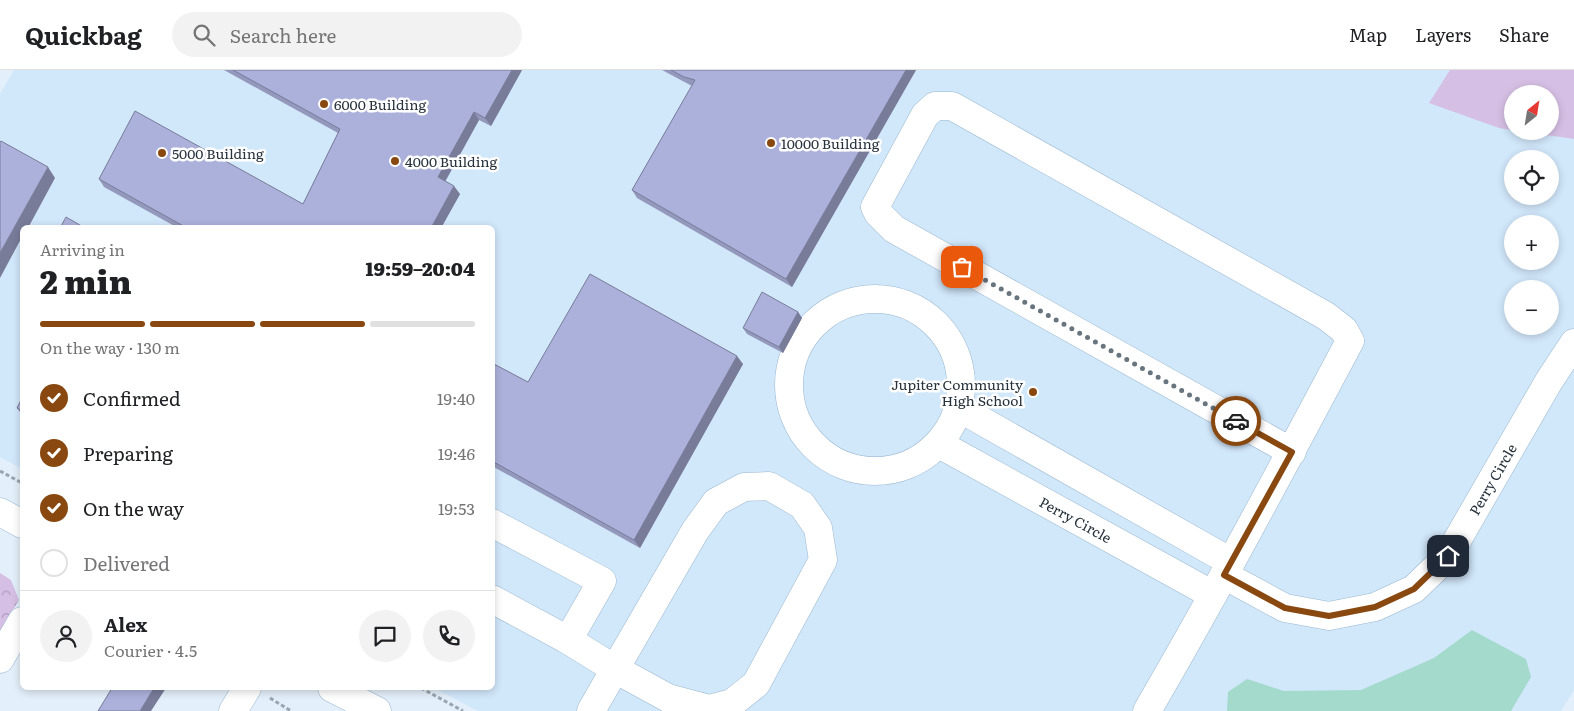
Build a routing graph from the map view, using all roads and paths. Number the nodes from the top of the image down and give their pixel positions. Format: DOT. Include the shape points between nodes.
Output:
graph roads {
  1 [pos="1574,343"];
  2 [pos="959,408"];
  3 [pos="939,444"];
  4 [pos="1292,452"];
  5 [pos="0,471"];
  6 [pos="20,482"];
  7 [pos="0,512"];
  8 [pos="20,523"];
  9 [pos="495,525"];
  10 [pos="1223,577"];
  11 [pos="495,601"];
  12 [pos="20,624"];
  13 [pos="568,640"];
  14 [pos="0,659"];
  15 [pos="615,669"];
  16 [pos="336,690"];
  17 [pos="425,690"];
  18 [pos="257,692"];
  19 [pos="233,711"];
  20 [pos="291,711"];
  21 [pos="377,711"];
  22 [pos="463,711"];
  23 [pos="591,711"];
  24 [pos="1147,711"];
  1 -- 10 [label="street, Perry Circle" via="1448,556 1414,589 1375,607 1329,616 1285,608"];
  2 -- 3 [label="street"];
  2 -- 3 [label="street" via="962,377 953,347 942,330 916,308 876,298 857,300 827,313 805,334 792,361 789,398 801,431 832,461 855,470 898,470 925,457"];
  2 -- 10 [label="street, Perry Circle"];
  3 -- 10 [label="street, Perry Circle"];
  4 -- 4 [label="street" via="894,229 875,207 925,116 935,106 952,106 1326,316 1344,330 1350,341"];
  4 -- 10 [label="street"];
  5 -- 6 [label="path"];
  7 -- 8 [label="street"];
  9 -- 13 [label="street" via="602,581"];
  10 -- 24 [label="street"];
  11 -- 13 [label="street"];
  12 -- 14 [label="street"];
  13 -- 15 [label="street"];
  15 -- 15 [label="street" via="668,698 709,709 732,703 756,684 823,560 818,528 802,505 770,486 744,487 716,502 695,531"];
  15 -- 23 [label="street"];
  16 -- 21 [label="street"];
  17 -- 22 [label="path"];
  18 -- 19 [label="street"];
  18 -- 20 [label="path"];
}
